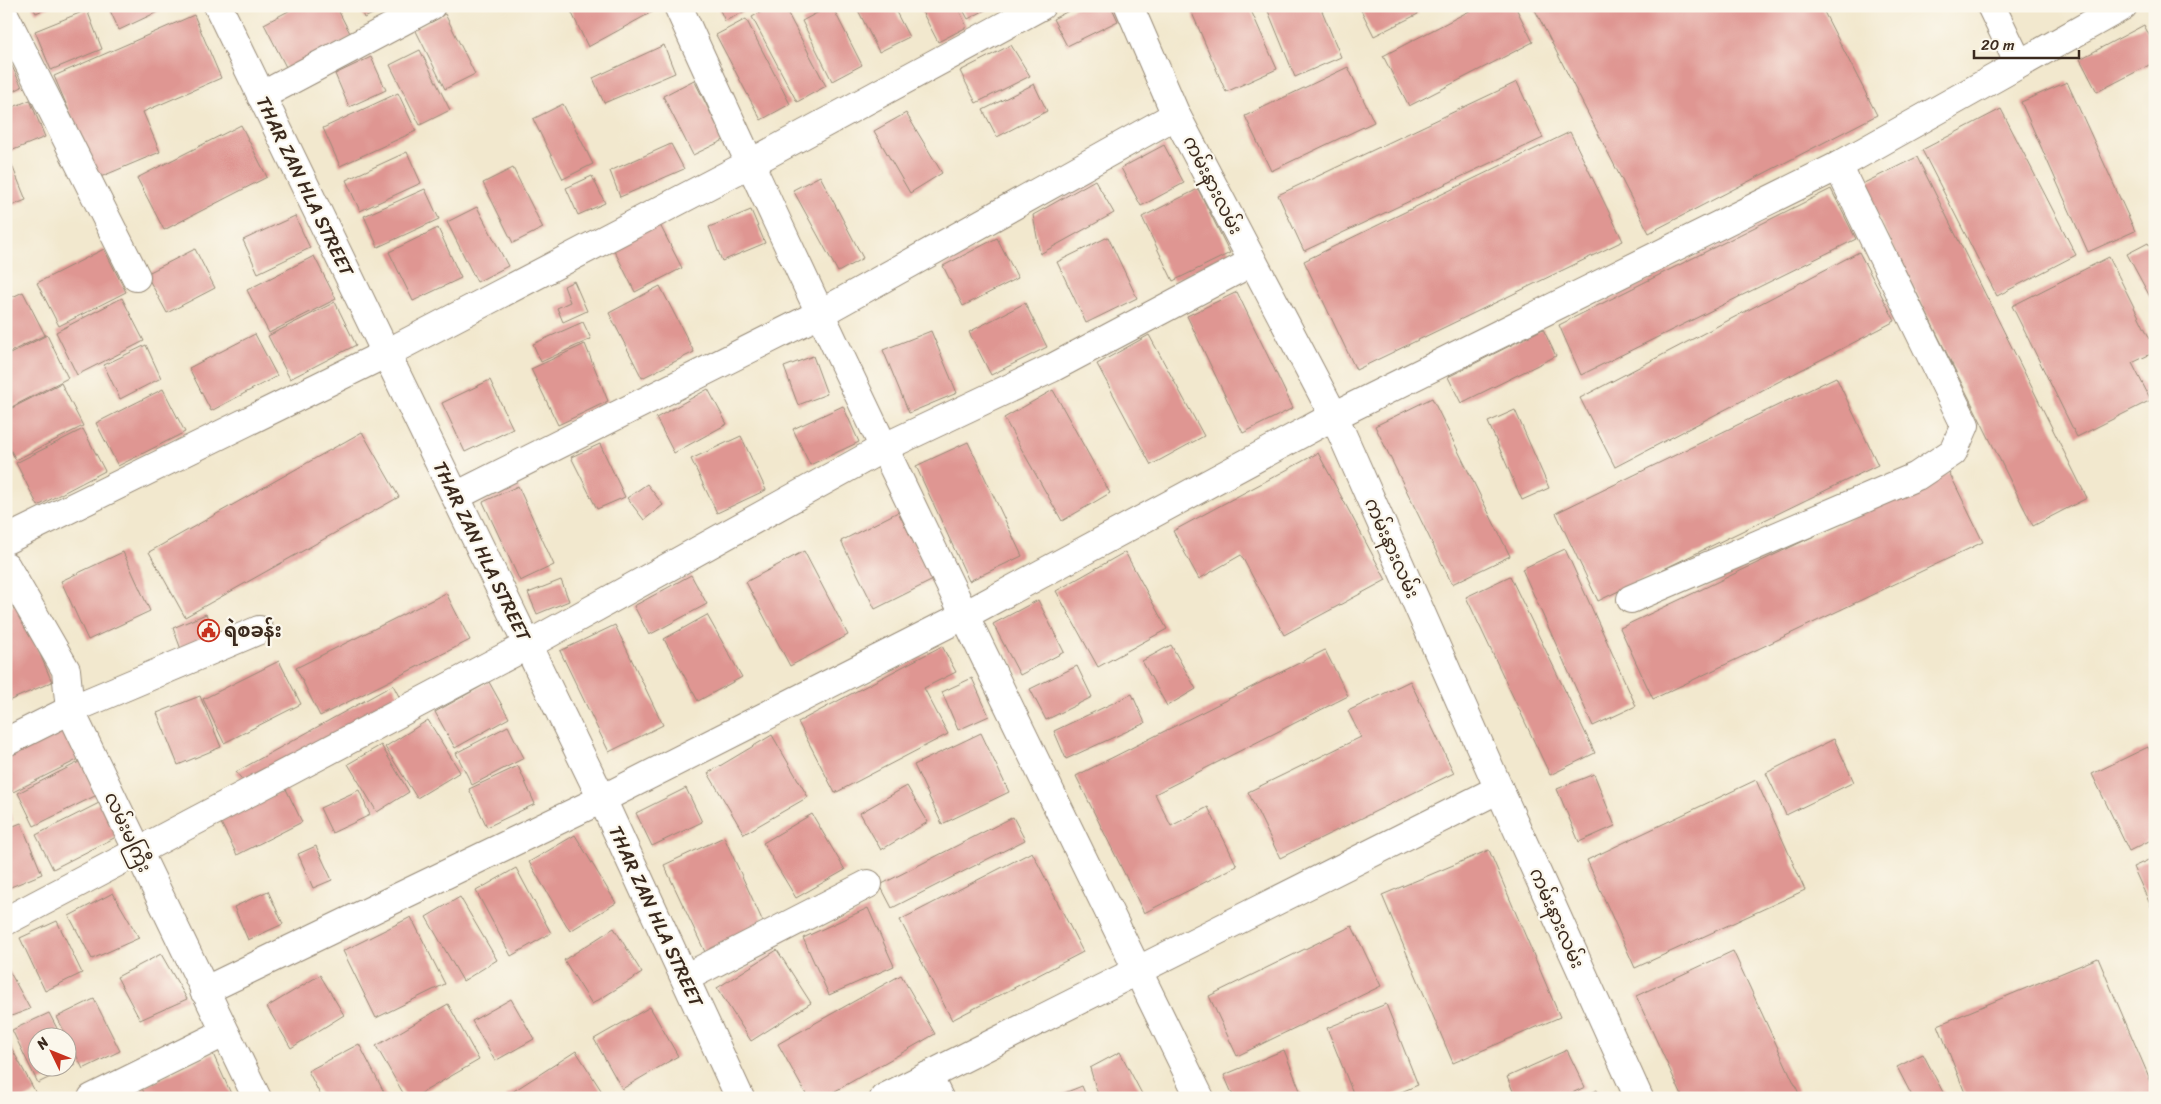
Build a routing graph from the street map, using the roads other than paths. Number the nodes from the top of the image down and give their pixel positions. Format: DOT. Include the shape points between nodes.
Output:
graph roads {
  1 [pos="218,6"];
  2 [pos="431,6"];
  3 [pos="678,6"];
  4 [pos="1041,6"];
  5 [pos="1129,6"];
  6 [pos="1991,6"];
  7 [pos="2123,6"];
  8 [pos="6,18"];
  9 [pos="2019,64"];
  10 [pos="262,96"];
  11 [pos="1176,114"];
  12 [pos="749,164"];
  13 [pos="1838,166"];
  14 [pos="1252,262"];
  15 [pos="136,277"];
  16 [pos="821,313"];
  17 [pos="387,353"];
  18 [pos="1334,416"];
  19 [pos="885,447"];
  20 [pos="456,496"];
  21 [pos="6,540"];
  22 [pos="6,566"];
  23 [pos="1631,599"];
  24 [pos="965,615"];
  25 [pos="259,630"];
  26 [pos="528,646"];
  27 [pos="70,710"];
  28 [pos="6,742"];
  29 [pos="1499,789"];
  30 [pos="602,799"];
  31 [pos="138,853"];
  32 [pos="868,884"];
  33 [pos="6,922"];
  34 [pos="1137,970"];
  35 [pos="685,978"];
  36 [pos="204,991"];
  37 [pos="224,1033"];
  38 [pos="933,1087"];
  39 [pos="92,1098"];
  40 [pos="256,1098"];
  41 [pos="740,1098"];
  42 [pos="884,1098"];
  43 [pos="1200,1098"];
  44 [pos="1639,1098"];
  1 -- 10 [label="street, THAR ZAN HLA STREET"];
  2 -- 10 [label="street"];
  3 -- 12 [label="street"];
  4 -- 12 [label="street"];
  5 -- 11 [label="street, ကမ်းနားလမ်း"];
  6 -- 9 [label="street"];
  7 -- 9 [label="street"];
  8 -- 15 [label="street"];
  9 -- 13 [label="street"];
  10 -- 17 [label="street, THAR ZAN HLA STREET"];
  11 -- 14 [label="street, ကမ်းနားလမ်း"];
  11 -- 16 [label="street"];
  12 -- 16 [label="street"];
  12 -- 17 [label="street"];
  13 -- 18 [label="street"];
  13 -- 23 [label="street" via="1965,425 1954,452 1917,476"];
  14 -- 18 [label="street, ကမ်းနားလမ်း"];
  14 -- 19 [label="street" via="1052,368"];
  16 -- 19 [label="street"];
  16 -- 20 [label="street"];
  17 -- 20 [label="street, THAR ZAN HLA STREET"];
  17 -- 21 [label="street"];
  18 -- 24 [label="street"];
  18 -- 29 [label="street, ကမ်းနားလမ်း"];
  19 -- 24 [label="street"];
  19 -- 26 [label="street"];
  20 -- 26 [label="street, THAR ZAN HLA STREET"];
  22 -- 27 [label="street, လမ်းမကြီး" via="66,670"];
  24 -- 30 [label="street"];
  24 -- 34 [label="street"];
  25 -- 27 [label="street"];
  26 -- 30 [label="street, THAR ZAN HLA STREET"];
  26 -- 31 [label="street"];
  27 -- 28 [label="street"];
  27 -- 31 [label="street, လမ်းမကြီး"];
  29 -- 34 [label="street"];
  29 -- 44 [label="street, ကမ်းနားလမ်း"];
  30 -- 35 [label="street, THAR ZAN HLA STREET"];
  30 -- 36 [label="street"];
  31 -- 33 [label="street"];
  31 -- 36 [label="street, လမ်းမကြီး"];
  32 -- 35 [label="street"];
  34 -- 38 [label="street"];
  34 -- 43 [label="street"];
  35 -- 41 [label="street, THAR ZAN HLA STREET"];
  36 -- 37 [label="street, လမ်းမကြီး"];
  37 -- 39 [label="street"];
  37 -- 40 [label="street, လမ်းမကြီး"];
  38 -- 42 [label="street"];
}
